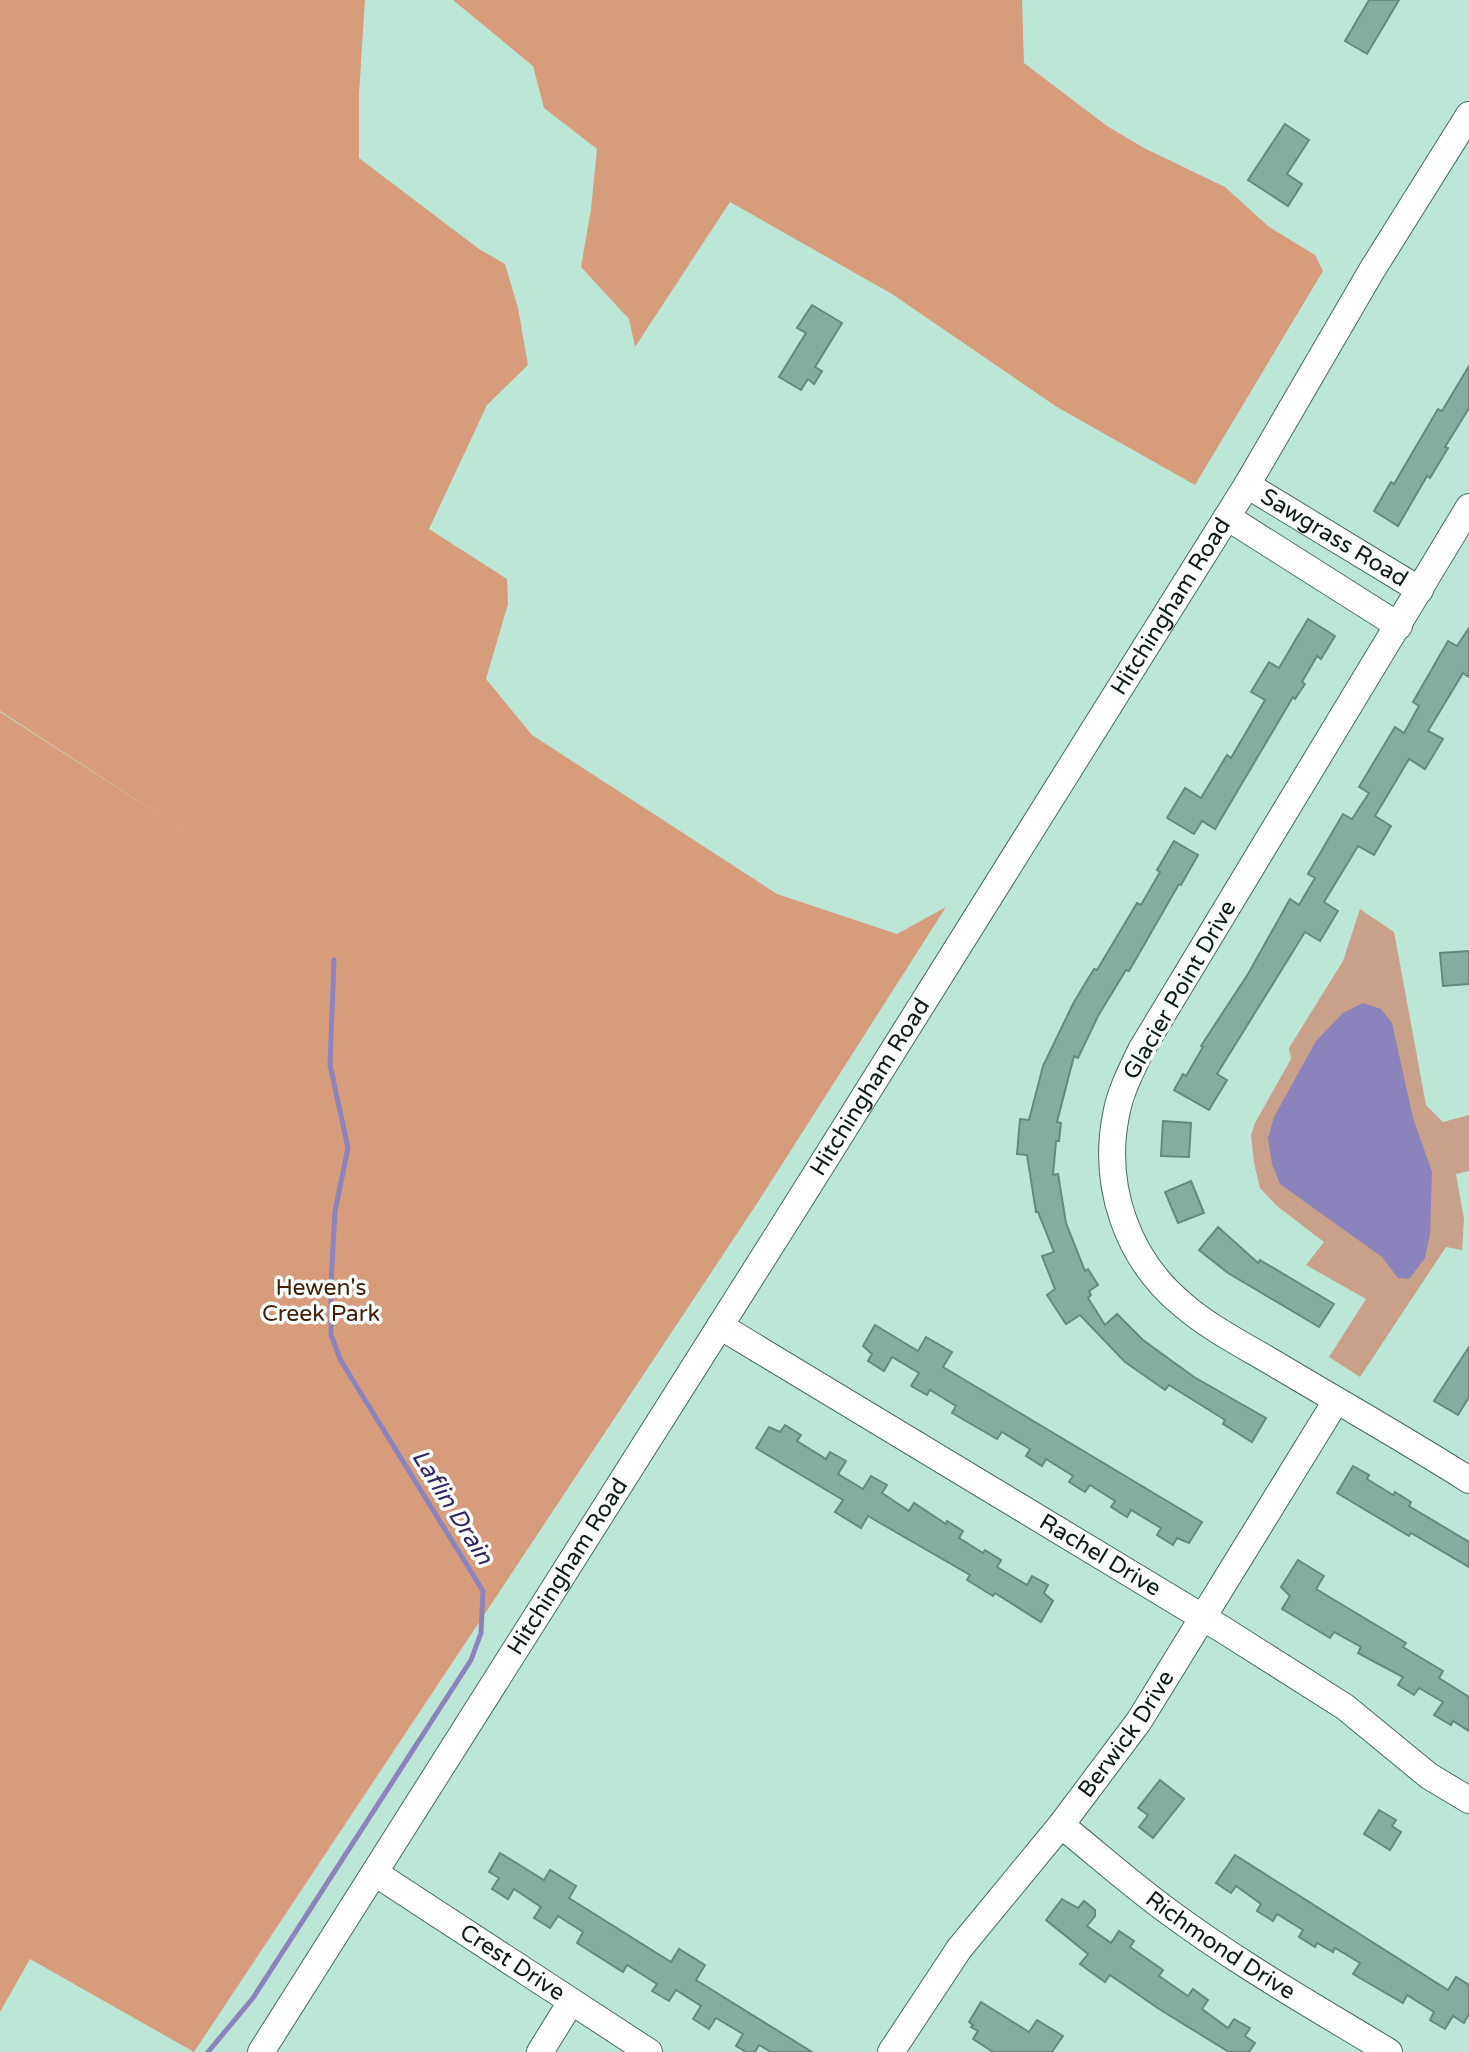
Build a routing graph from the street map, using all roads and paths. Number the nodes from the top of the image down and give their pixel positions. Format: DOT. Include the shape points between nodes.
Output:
graph roads {
  1 [pos="1469,115"];
  2 [pos="1247,485"];
  3 [pos="1469,507"];
  4 [pos="1227,517"];
  5 [pos="1420,590"];
  6 [pos="1399,626"];
  7 [pos="720,1326"];
  8 [pos="1336,1401"];
  9 [pos="1469,1480"];
  10 [pos="1202,1618"];
  11 [pos="1469,1800"];
  12 [pos="1061,1825"];
  13 [pos="375,1873"];
  14 [pos="571,2002"];
  15 [pos="896,2050"];
  16 [pos="261,2052"];
  17 [pos="540,2052"];
  18 [pos="649,2052"];
  19 [pos="1389,2052"];
  1 -- 2 [label="street, Hitchingham Road"];
  2 -- 4 [label="street, Hitchingham Road"];
  2 -- 5 [label="street, Sawgrass Road"];
  3 -- 5 [label="street, Glacier Point Drive"];
  4 -- 6 [label="street, Sawgrass Road"];
  4 -- 7 [label="street, Hitchingham Road"];
  5 -- 6 [label="street, Glacier Point Drive"];
  6 -- 8 [label="street, Glacier Point Drive" via="1141,1050 1116,1112 1112,1139 1117,1200 1125,1228 1160,1284 1195,1313"];
  7 -- 10 [label="street, Rachel Drive"];
  7 -- 13 [label="street, Hitchingham Road"];
  8 -- 9 [label="street, Glacier Point Drive"];
  8 -- 10 [label="street, Berwick Drive"];
  10 -- 11 [label="street, Rachel Drive" via="1345,1707 1429,1776"];
  10 -- 12 [label="street, Berwick Drive" via="1139,1721"];
  12 -- 15 [label="street, Berwick Drive" via="959,1949"];
  12 -- 19 [label="street, Richmond Drive" via="1167,1911"];
  13 -- 14 [label="street, Crest Drive"];
  13 -- 16 [label="street, Hitchingham Road"];
  14 -- 17 [label="street"];
  14 -- 18 [label="street, Crest Drive"];
}
